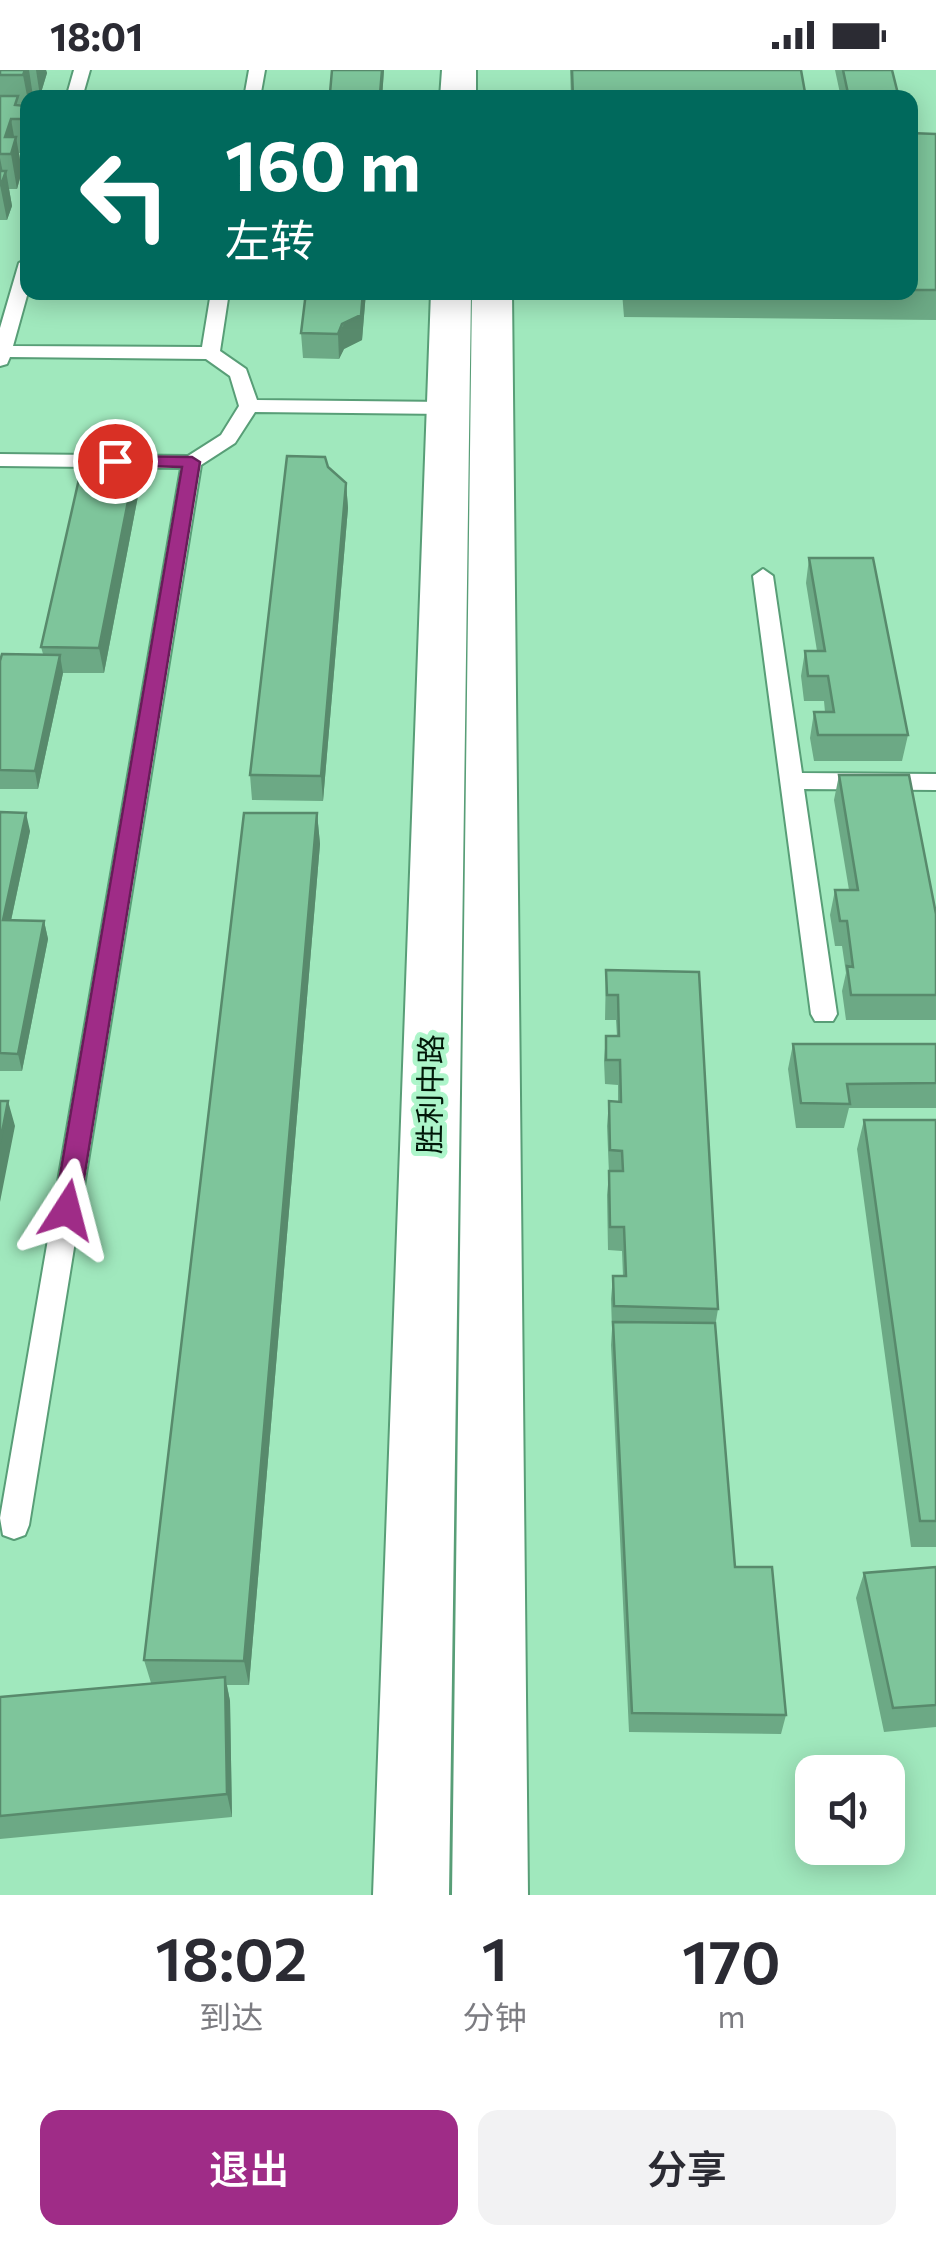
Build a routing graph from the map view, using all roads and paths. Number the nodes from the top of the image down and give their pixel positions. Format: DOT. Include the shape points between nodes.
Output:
graph roads {
  1 [pos="20,290"];
  2 [pos="219,300"];
  3 [pos="451,300"];
  4 [pos="492,300"];
  5 [pos="210,352"];
  6 [pos="1,354"];
  7 [pos="249,406"];
  8 [pos="448,408"];
  9 [pos="0,460"];
  10 [pos="192,462"];
  11 [pos="763,576"];
  12 [pos="791,781"];
  13 [pos="936,782"];
  14 [pos="824,1014"];
  15 [pos="14,1524"];
  16 [pos="411,1895"];
  17 [pos="490,1895"];
  1 -- 6 [label="lane"];
  2 -- 5 [label="lane"];
  3 -- 8 [label="street, 胜利中路"];
  4 -- 17 [label="street, 胜利中路"];
  5 -- 6 [label="lane"];
  5 -- 7 [label="lane" via="239,374"];
  7 -- 8 [label="lane"];
  7 -- 10 [label="lane" via="228,439"];
  8 -- 16 [label="street, 胜利中路"];
  9 -- 10 [label="lane"];
  10 -- 15 [label="lane"];
  11 -- 12 [label="lane"];
  12 -- 13 [label="lane"];
  12 -- 14 [label="lane"];
}
